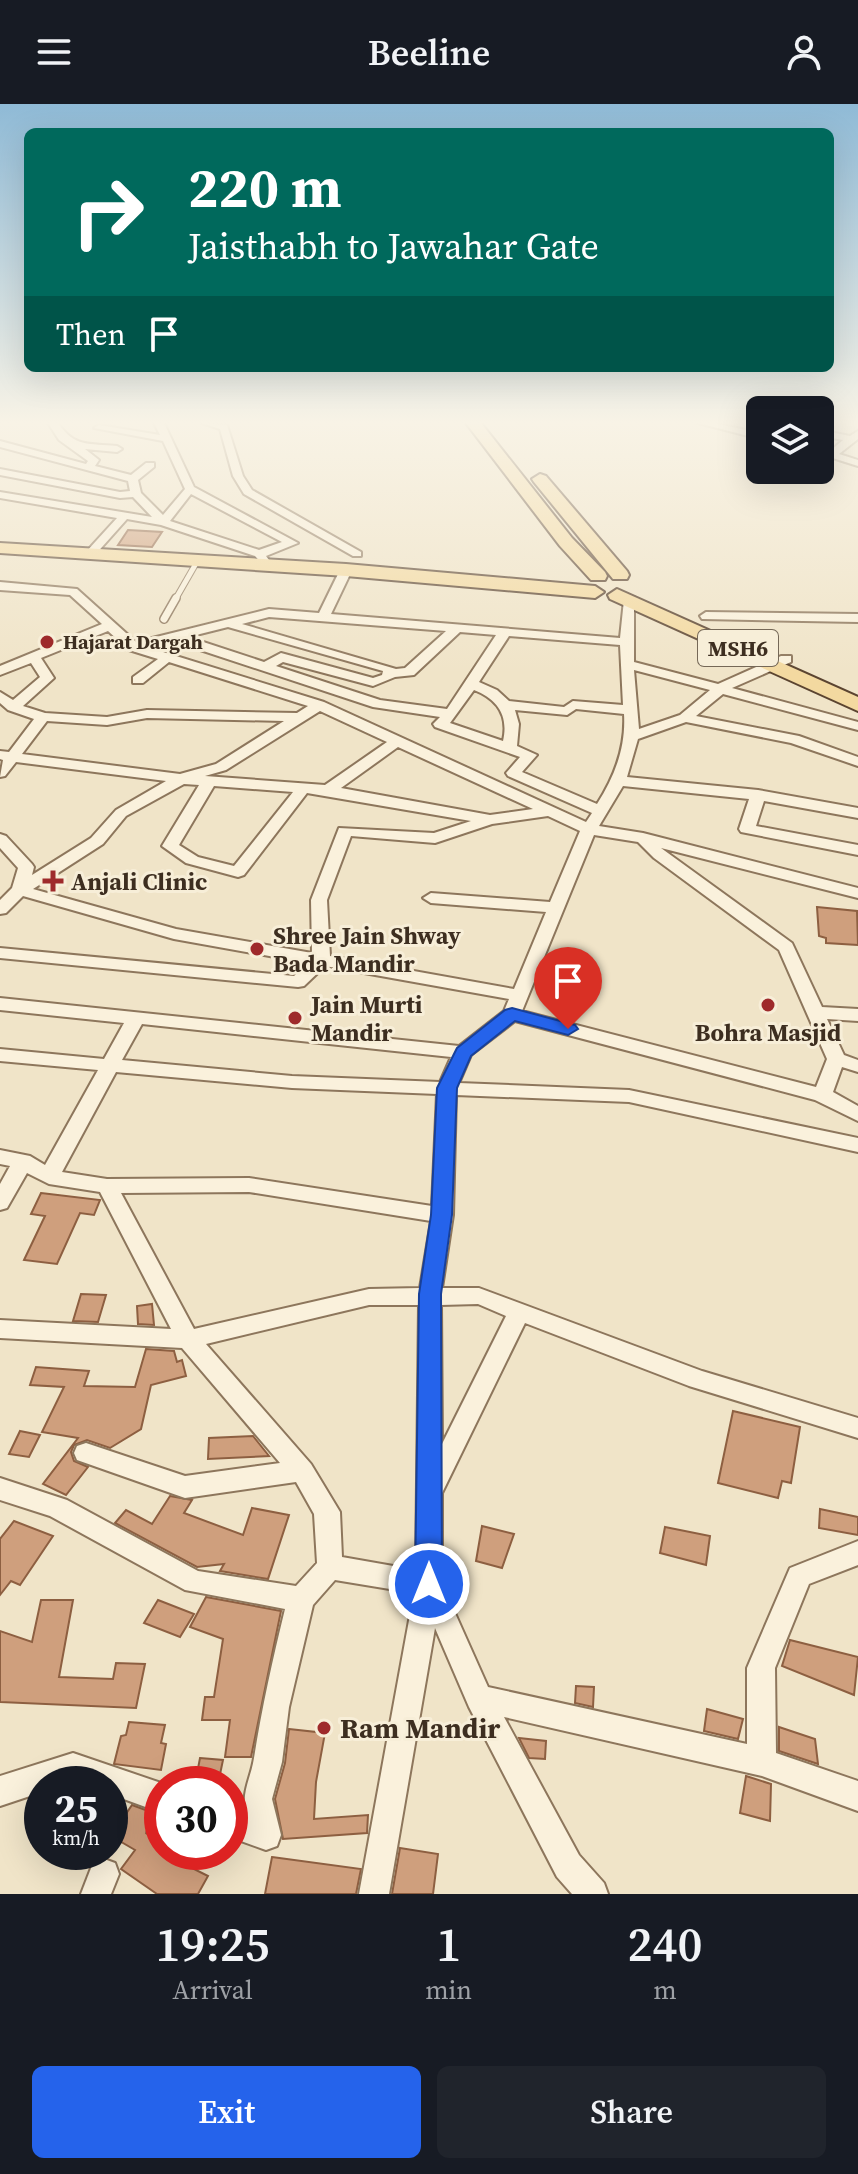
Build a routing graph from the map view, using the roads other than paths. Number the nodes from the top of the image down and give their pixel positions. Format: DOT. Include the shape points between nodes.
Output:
graph roads {
  1 [pos="68,507"];
  2 [pos="148,507"];
  3 [pos="176,507"];
  4 [pos="223,507"];
  5 [pos="274,507"];
  6 [pos="538,507"];
  7 [pos="560,507"];
  8 [pos="124,516"];
  9 [pos="163,522"];
  10 [pos="0,548"];
  11 [pos="90,554"];
  12 [pos="357,554"];
  13 [pos="262,559"];
  14 [pos="198,560"];
  15 [pos="346,570"];
  16 [pos="595,582"];
  17 [pos="0,586"];
  18 [pos="626,589"];
  19 [pos="706,616"];
  20 [pos="323,618"];
  21 [pos="858,618"];
  22 [pos="164,619"];
  23 [pos="230,624"];
  24 [pos="111,625"];
  25 [pos="456,629"];
  26 [pos="505,632"];
  27 [pos="175,637"];
  28 [pos="626,642"];
  29 [pos="134,647"];
  30 [pos="34,657"];
  31 [pos="168,657"];
  32 [pos="780,662"];
  33 [pos="628,664"];
  34 [pos="264,668"];
  35 [pos="0,671"];
  36 [pos="389,673"];
  37 [pos="138,680"];
  38 [pos="471,684"];
  39 [pos="723,687"];
  40 [pos="858,693"];
  41 [pos="0,696"];
  42 [pos="319,705"];
  43 [pos="508,705"];
  44 [pos="858,705"];
  45 [pos="13,707"];
  46 [pos="631,710"];
  47 [pos="451,714"];
  48 [pos="43,717"];
  49 [pos="301,717"];
  50 [pos="685,718"];
  51 [pos="858,726"];
  52 [pos="632,736"];
  53 [pos="396,742"];
  54 [pos="509,748"];
  55 [pos="7,756"];
  56 [pos="858,762"];
  57 [pos="0,773"];
  58 [pos="181,779"];
  59 [pos="209,781"];
  60 [pos="619,781"];
  61 [pos="302,790"];
  62 [pos="328,790"];
  63 [pos="758,795"];
  64 [pos="552,811"];
  65 [pos="601,811"];
  66 [pos="858,813"];
  67 [pos="490,820"];
  68 [pos="589,829"];
  69 [pos="643,838"];
  70 [pos="0,839"];
  71 [pos="858,850"];
  72 [pos="20,890"];
  73 [pos="858,893"];
  74 [pos="431,898"];
  75 [pos="557,908"];
  76 [pos="0,909"];
  77 [pos="0,953"];
  78 [pos="321,960"];
  79 [pos="0,1004"];
  80 [pos="515,1005"];
  81 [pos="815,1012"];
  82 [pos="858,1015"];
  83 [pos="136,1018"];
  84 [pos="463,1052"];
  85 [pos="0,1055"];
  86 [pos="836,1059"];
  87 [pos="110,1065"];
  88 [pos="858,1066"];
  89 [pos="447,1088"];
  90 [pos="822,1095"];
  91 [pos="858,1114"];
  92 [pos="858,1145"];
  93 [pos="0,1157"];
  94 [pos="23,1161"];
  95 [pos="49,1177"];
  96 [pos="107,1186"];
  97 [pos="0,1203"];
  98 [pos="442,1215"];
  99 [pos="430,1294"];
  100 [pos="520,1311"];
  101 [pos="0,1329"];
  102 [pos="188,1339"];
  103 [pos="858,1428"];
  104 [pos="86,1453"];
  105 [pos="302,1471"];
  106 [pos="0,1489"];
  107 [pos="429,1495"];
  108 [pos="858,1553"];
  109 [pos="330,1567"];
  110 [pos="429,1584"];
  111 [pos="301,1599"];
  112 [pos="479,1698"];
  113 [pos="762,1762"];
  114 [pos="0,1791"];
  115 [pos="144,1792"];
  116 [pos="858,1796"];
  117 [pos="248,1828"];
  118 [pos="374,1894"];
  119 [pos="593,1894"];
  1 -- 8 [label="street"];
  2 -- 9 [label="street"];
  3 -- 9 [label="street"];
  4 -- 13 [label="street" via="292,543"];
  5 -- 12 [label="street"];
  6 -- 16 [label="main road"];
  7 -- 18 [label="main road, MSH6"];
  8 -- 9 [label="street"];
  8 -- 11 [label="street"];
  9 -- 13 [label="street"];
  10 -- 11 [label="main road"];
  11 -- 14 [label="main road"];
  13 -- 14 [label="main road"];
  13 -- 15 [label="main road"];
  14 -- 22 [label="lane"];
  15 -- 16 [label="main road" via="497,583"];
  15 -- 20 [label="street"];
  16 -- 18 [label="main road"];
  17 -- 24 [label="street" via="73,592"];
  18 -- 19 [label="main road, MSH6"];
  18 -- 28 [label="street"];
  18 -- 32 [label="main road, MSH6"];
  19 -- 21 [label="street"];
  19 -- 32 [label="main road, MSH6"];
  20 -- 23 [label="street" via="269,613"];
  20 -- 25 [label="street"];
  23 -- 27 [label="street"];
  23 -- 36 [label="street" via="390,669"];
  24 -- 29 [label="street"];
  24 -- 30 [label="street"];
  25 -- 26 [label="street"];
  25 -- 36 [label="street" via="409,672"];
  26 -- 28 [label="street"];
  26 -- 38 [label="street"];
  27 -- 29 [label="street"];
  27 -- 34 [label="street"];
  28 -- 33 [label="street"];
  29 -- 31 [label="street"];
  30 -- 35 [label="street"];
  30 -- 45 [label="street" via="47,678"];
  31 -- 37 [label="street"];
  31 -- 42 [label="street"];
  32 -- 39 [label="street"];
  32 -- 40 [label="main road, MSH6"];
  32 -- 44 [label="main road, MSH6"];
  33 -- 39 [label="street"];
  33 -- 46 [label="street"];
  34 -- 36 [label="street" via="281,657 373,682"];
  34 -- 47 [label="street" via="378,704"];
  38 -- 43 [label="street" via="492,690"];
  38 -- 47 [label="street"];
  39 -- 50 [label="street"];
  39 -- 51 [label="street"];
  41 -- 45 [label="street"];
  42 -- 49 [label="street"];
  42 -- 53 [label="street"];
  43 -- 46 [label="street"];
  43 -- 54 [label="street" via="513,737"];
  45 -- 48 [label="street"];
  46 -- 52 [label="street"];
  47 -- 54 [label="street" via="440,724"];
  48 -- 49 [label="street"];
  48 -- 55 [label="street"];
  49 -- 58 [label="street" via="221,767"];
  50 -- 52 [label="street"];
  50 -- 56 [label="street" via="794,739"];
  52 -- 60 [label="street"];
  53 -- 62 [label="street"];
  53 -- 64 [label="street"];
  54 -- 65 [label="street" via="530,755 513,773"];
  55 -- 57 [label="street"];
  55 -- 58 [label="street"];
  58 -- 59 [label="street"];
  58 -- 72 [label="street" via="121,813 97,841"];
  59 -- 61 [label="street"];
  59 -- 61 [label="street" via="170,846 192,860 238,872"];
  60 -- 63 [label="street"];
  60 -- 65 [label="street"];
  61 -- 62 [label="street"];
  62 -- 67 [label="street"];
  63 -- 66 [label="street"];
  63 -- 71 [label="street" via="747,829"];
  64 -- 67 [label="street"];
  64 -- 68 [label="street"];
  65 -- 68 [label="street"];
  67 -- 78 [label="street" via="435,838 345,831 319,900"];
  68 -- 69 [label="street"];
  68 -- 75 [label="street"];
  69 -- 73 [label="street"];
  69 -- 81 [label="street" via="786,947"];
  70 -- 72 [label="street" via="26,867"];
  72 -- 76 [label="street"];
  72 -- 78 [label="street" via="174,934"];
  74 -- 75 [label="street"];
  75 -- 80 [label="street"];
  77 -- 78 [label="street" via="298,982"];
  78 -- 80 [label="street"];
  79 -- 83 [label="street"];
  80 -- 84 [label="street"];
  80 -- 90 [label="street"];
  81 -- 82 [label="street"];
  81 -- 86 [label="street"];
  83 -- 84 [label="street"];
  83 -- 87 [label="street"];
  84 -- 89 [label="street"];
  85 -- 87 [label="street"];
  86 -- 88 [label="street"];
  86 -- 90 [label="street"];
  87 -- 89 [label="street" via="292,1082"];
  87 -- 95 [label="street"];
  89 -- 92 [label="street" via="629,1096"];
  89 -- 98 [label="street"];
  90 -- 91 [label="street"];
  93 -- 94 [label="street"];
  94 -- 95 [label="street"];
  94 -- 97 [label="street"];
  95 -- 96 [label="street"];
  96 -- 98 [label="street" via="249,1185"];
  96 -- 102 [label="street"];
  98 -- 99 [label="street"];
  99 -- 100 [label="street" via="479,1296"];
  99 -- 102 [label="street" via="369,1297"];
  99 -- 107 [label="street"];
  100 -- 103 [label="street" via="697,1379"];
  100 -- 107 [label="street"];
  101 -- 102 [label="street"];
  102 -- 105 [label="street"];
  104 -- 105 [label="street" via="185,1487"];
  105 -- 109 [label="street" via="327,1512"];
  106 -- 111 [label="street" via="58,1508 194,1582"];
  107 -- 110 [label="street"];
  108 -- 113 [label="street" via="799,1576 761,1668"];
  109 -- 110 [label="street"];
  109 -- 111 [label="street"];
  110 -- 112 [label="street"];
  110 -- 118 [label="street"];
  111 -- 117 [label="street" via="257,1799 266,1835"];
  112 -- 113 [label="street"];
  112 -- 119 [label="street" via="568,1866"];
  113 -- 116 [label="street"];
  114 -- 115 [label="street" via="73,1767"];
}
